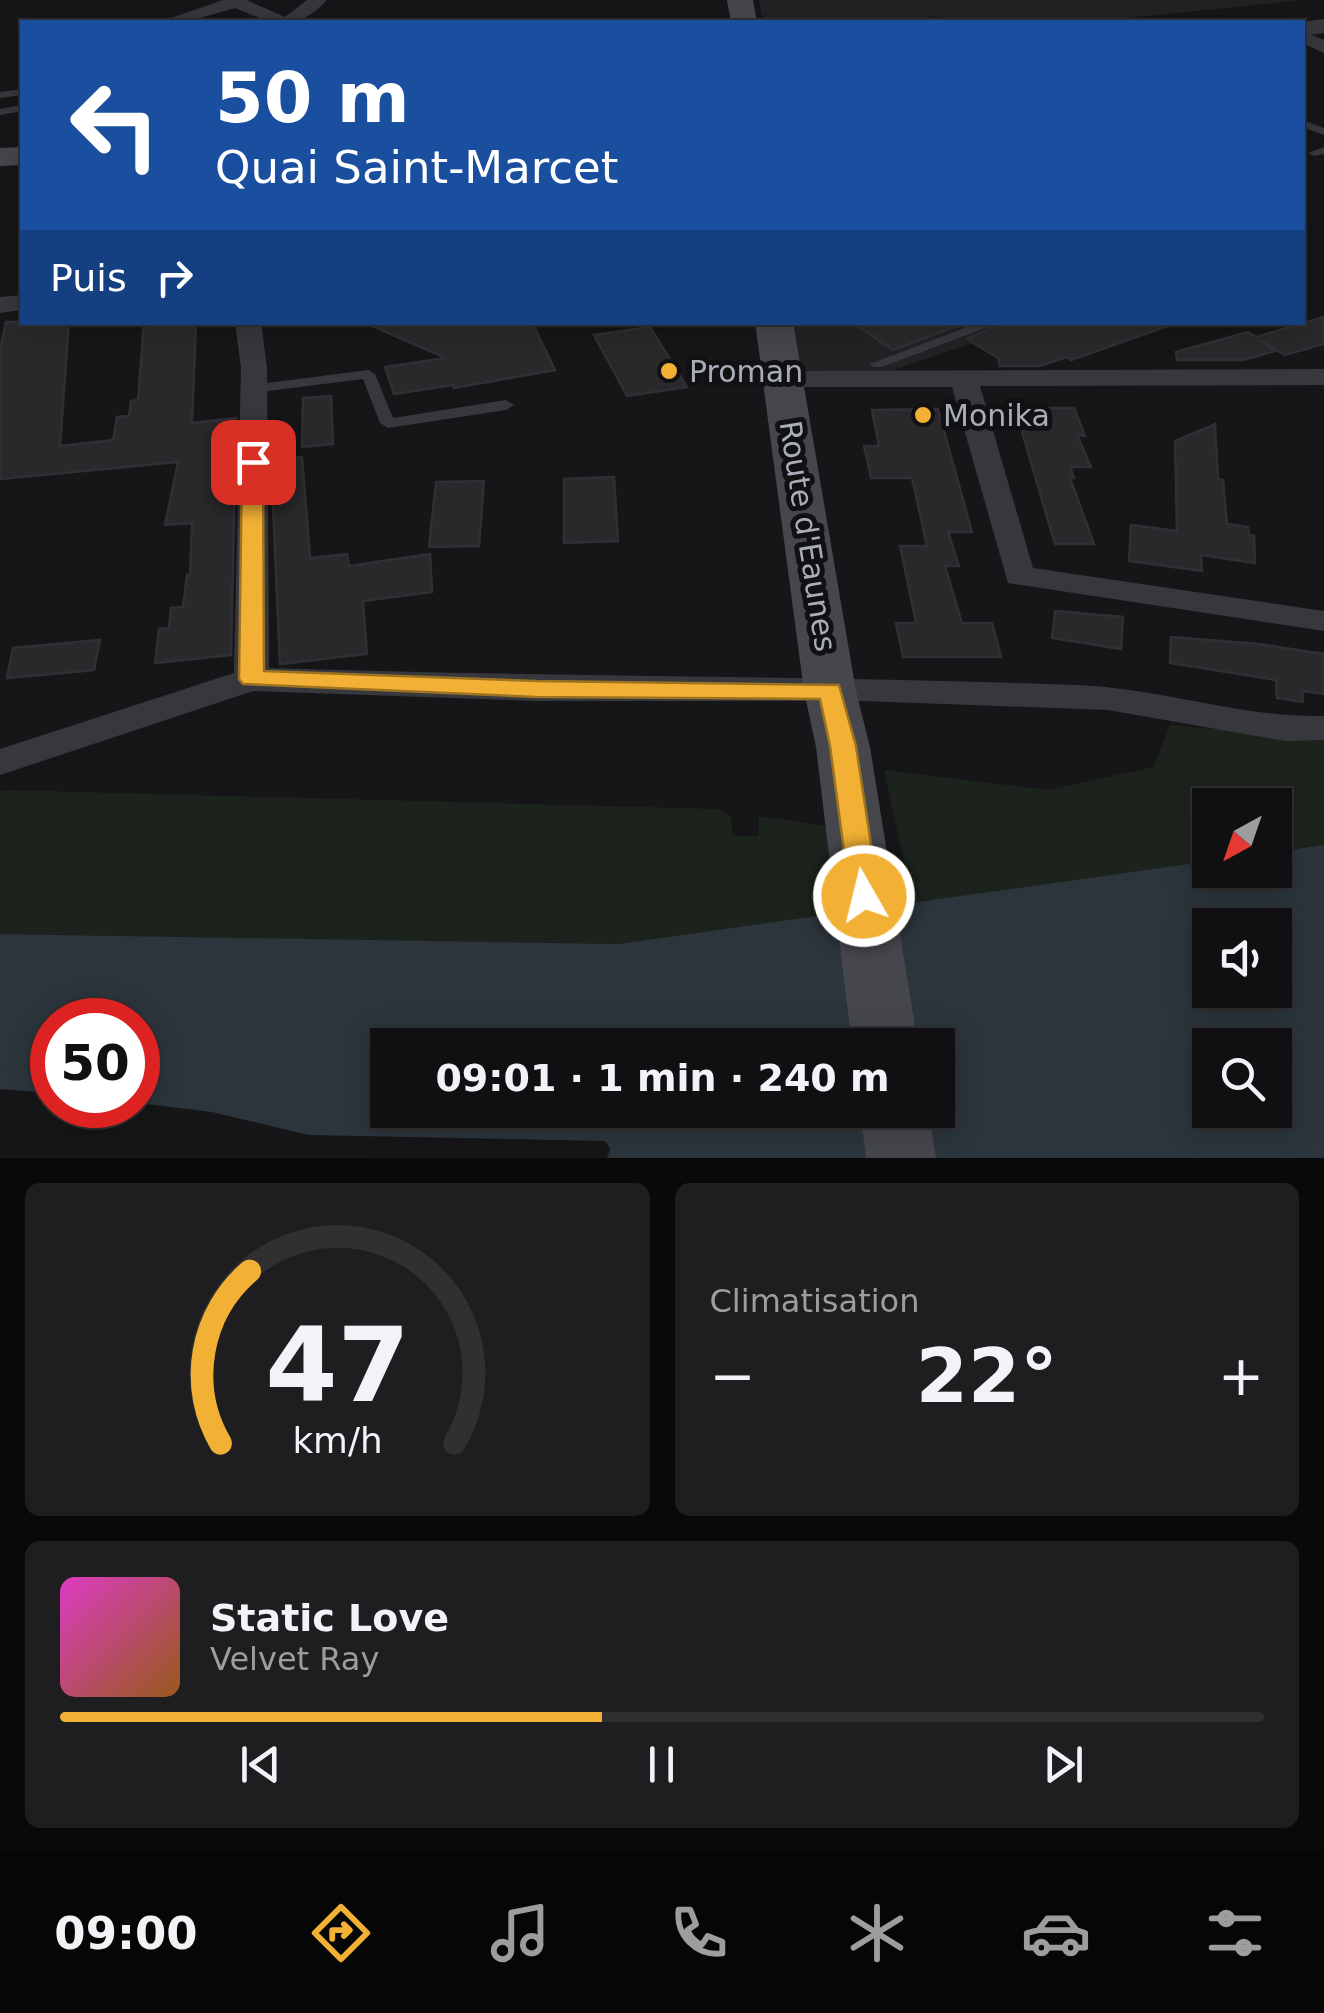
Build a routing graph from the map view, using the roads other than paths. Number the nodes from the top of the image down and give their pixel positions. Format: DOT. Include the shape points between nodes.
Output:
graph roads {
  1 [pos="318,0"];
  2 [pos="234,1"];
  3 [pos="174,20"];
  4 [pos="280,20"];
  5 [pos="288,20"];
  6 [pos="248,325"];
  7 [pos="774,325"];
  8 [pos="986,325"];
  9 [pos="876,364"];
  10 [pos="1311,378"];
  11 [pos="782,379"];
  12 [pos="964,379"];
  13 [pos="253,389"];
  14 [pos="1324,397"];
  15 [pos="506,405"];
  16 [pos="1324,621"];
  17 [pos="251,679"];
  18 [pos="837,718"];
  19 [pos="1324,728"];
  20 [pos="0,762"];
  21 [pos="883,1028"];
  22 [pos="897,1128"];
  23 [pos="901,1158"];
  1 -- 5 [label="street"];
  2 -- 3 [label="street"];
  2 -- 4 [label="street"];
  6 -- 13 [label="street"];
  7 -- 11 [label="main road, Route d'Eaunes"];
  8 -- 9 [label="lane"];
  10 -- 12 [label="street"];
  10 -- 14 [label="street"];
  11 -- 12 [label="street"];
  11 -- 18 [label="main road, Route d'Eaunes"];
  12 -- 16 [label="street" via="1019,576"];
  13 -- 15 [label="lane" via="368,374 388,422"];
  13 -- 17 [label="street"];
  17 -- 18 [label="street" via="536,689"];
  17 -- 20 [label="street"];
  18 -- 19 [label="street" via="1108,698 1285,729"];
  18 -- 21 [label="main road, Route d'Eaunes"];
  22 -- 23 [label="main road"];
}
